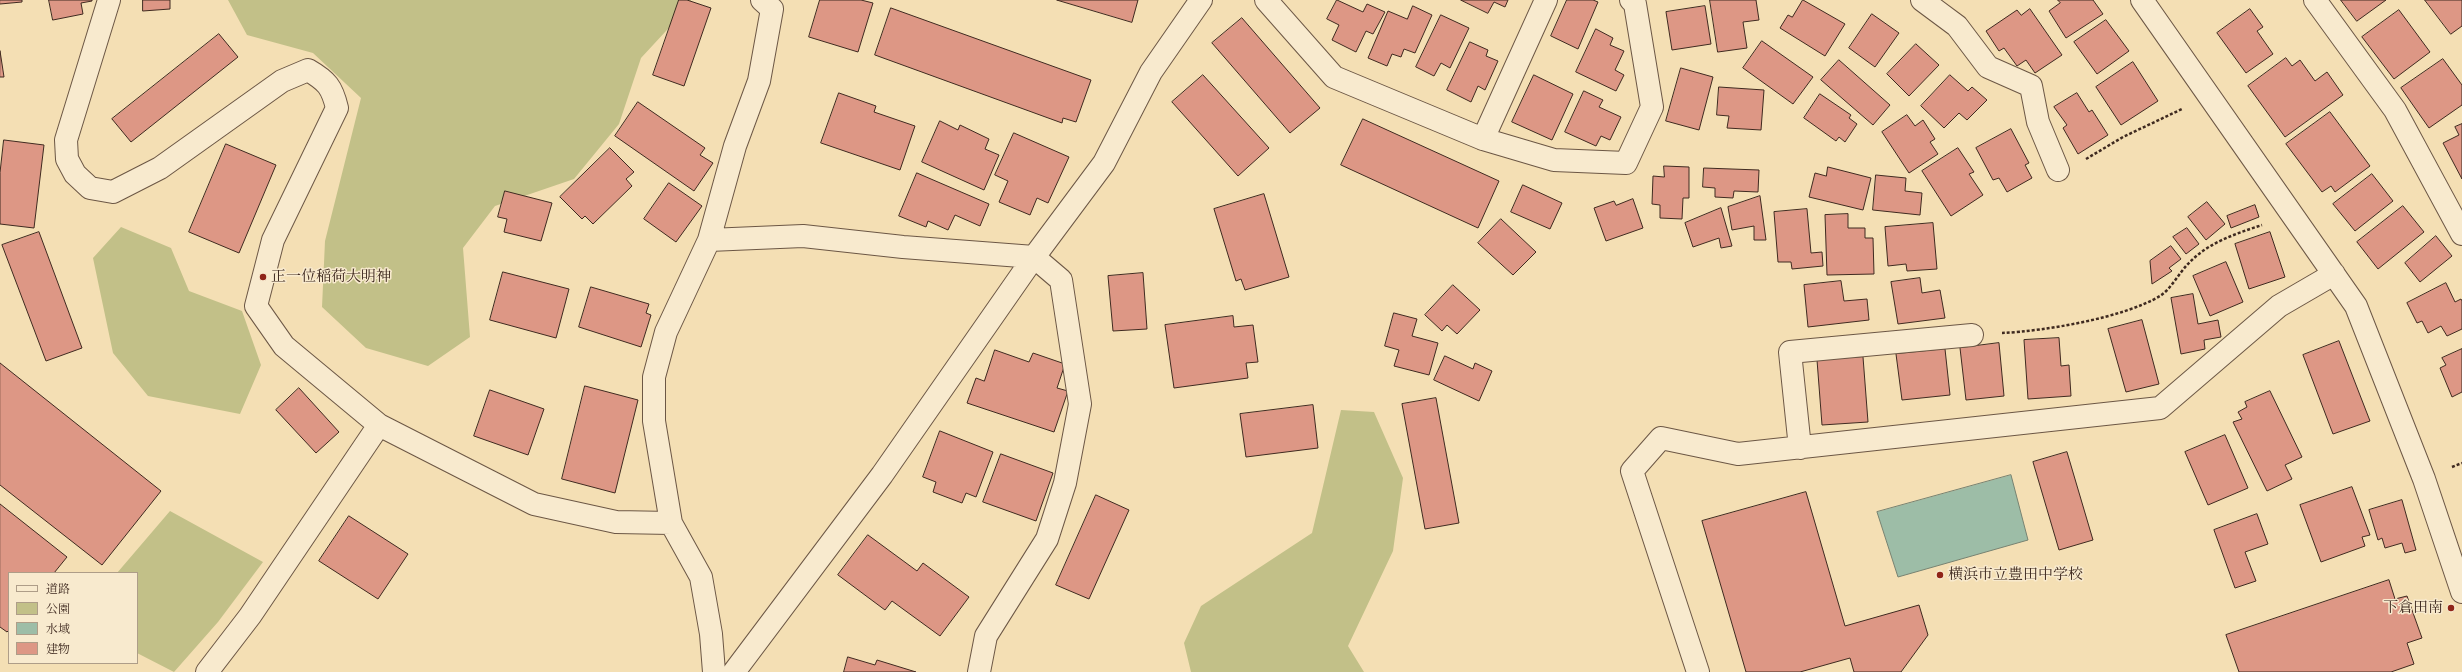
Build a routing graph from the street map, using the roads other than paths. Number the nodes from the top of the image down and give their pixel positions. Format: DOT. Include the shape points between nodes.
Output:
graph roads {
  1 [pos="109,0"];
  2 [pos="762,0"];
  3 [pos="1201,0"];
  4 [pos="1266,0"];
  5 [pos="1546,0"];
  6 [pos="1631,0"];
  7 [pos="1922,0"];
  8 [pos="2142,0"];
  9 [pos="2315,0"];
  10 [pos="1483,139"];
  11 [pos="2058,170"];
  12 [pos="2462,234"];
  13 [pos="709,240"];
  14 [pos="1034,257"];
  15 [pos="2334,274"];
  16 [pos="1972,335"];
  17 [pos="379,425"];
  18 [pos="1800,448"];
  19 [pos="670,523"];
  20 [pos="2462,592"];
  21 [pos="207,672"];
  22 [pos="714,672"];
  23 [pos="734,672"];
  24 [pos="979,672"];
  25 [pos="1698,672"];
  1 -- 17 [label="street" via="66,140 67,159 75,174 90,188 113,192 160,168 297,73 308,70 323,79 333,92 336,108 273,240 256,306 284,346"];
  2 -- 13 [label="street" via="772,9 759,81 735,146"];
  3 -- 14 [label="street" via="1151,72 1104,163"];
  4 -- 10 [label="street" via="1334,77"];
  5 -- 10 [label="street"];
  6 -- 10 [label="street" via="1636,4 1652,107 1626,164 1554,160"];
  7 -- 11 [label="street" via="1957,26 1988,67 2031,86 2038,122"];
  8 -- 15 [label="street"];
  9 -- 12 [label="street" via="2395,110"];
  13 -- 14 [label="street" via="803,236"];
  13 -- 19 [label="street" via="666,332 654,377 654,421"];
  14 -- 23 [label="street" via="882,475"];
  14 -- 24 [label="street" via="1061,280 1080,404 1066,483 1047,540 986,636"];
  15 -- 18 [label="street" via="2279,306 2160,408"];
  15 -- 20 [label="street" via="2356,306 2424,479"];
  16 -- 18 [label="street" via="1790,352"];
  17 -- 19 [label="street" via="534,504 616,522"];
  17 -- 21 [label="street" via="250,616"];
  18 -- 25 [label="street" via="1738,454 1661,438 1632,471"];
  19 -- 22 [label="street" via="701,577 711,634"];
}
